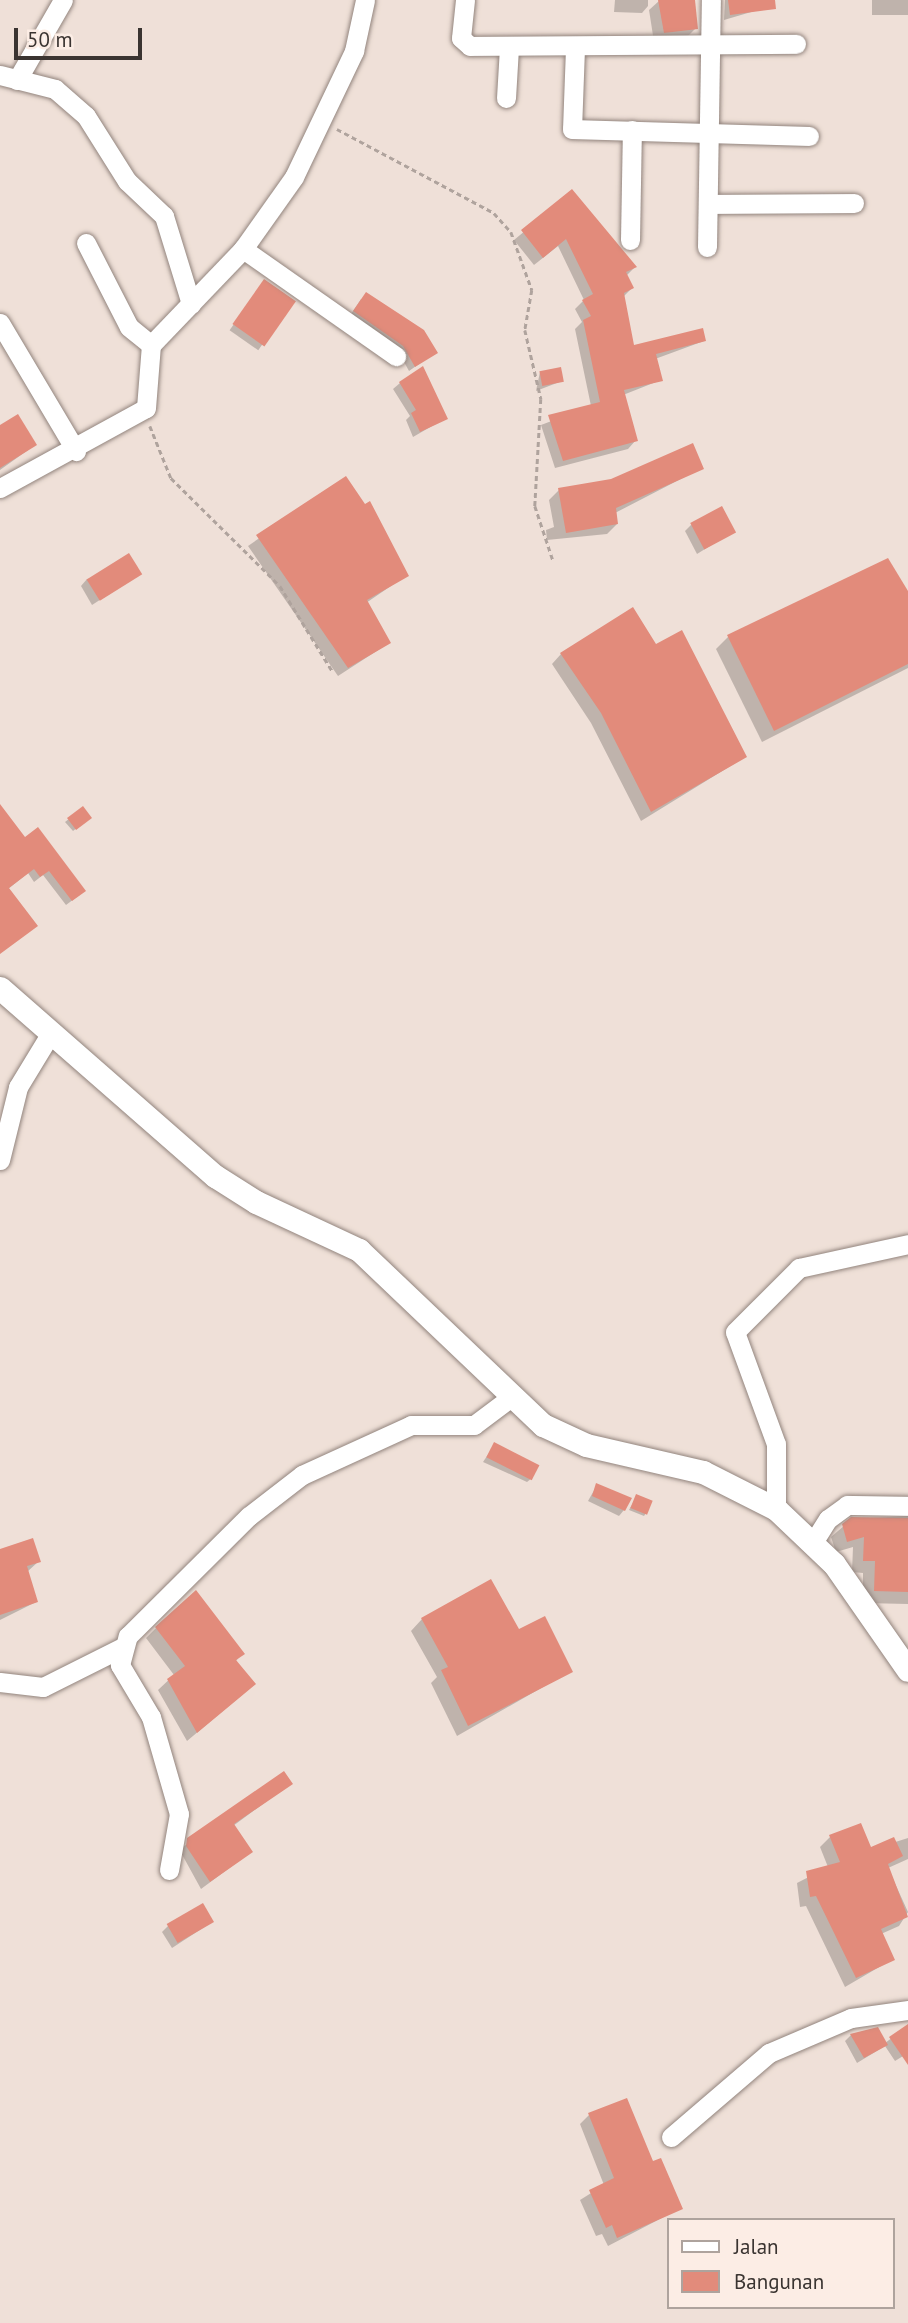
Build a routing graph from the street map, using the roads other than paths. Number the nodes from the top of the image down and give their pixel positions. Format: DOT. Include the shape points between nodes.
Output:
graph roads {
  1 [pos="63,0"];
  2 [pos="365,0"];
  3 [pos="465,0"];
  4 [pos="710,0"];
  5 [pos="796,44"];
  6 [pos="711,46"];
  7 [pos="509,47"];
  8 [pos="575,48"];
  9 [pos="9,77"];
  10 [pos="506,98"];
  11 [pos="632,130"];
  12 [pos="709,131"];
  13 [pos="809,136"];
  14 [pos="708,204"];
  15 [pos="854,204"];
  16 [pos="630,240"];
  17 [pos="86,243"];
  18 [pos="707,247"];
  19 [pos="243,249"];
  20 [pos="191,304"];
  21 [pos="0,323"];
  22 [pos="151,345"];
  23 [pos="396,356"];
  24 [pos="76,451"];
  25 [pos="0,488"];
  26 [pos="0,988"];
  27 [pos="48,1036"];
  28 [pos="0,1160"];
  29 [pos="908,1244"];
  30 [pos="510,1398"];
  31 [pos="908,1506"];
  32 [pos="776,1509"];
  33 [pos="814,1541"];
  34 [pos="121,1648"];
  35 [pos="908,1670"];
  36 [pos="0,1682"];
  37 [pos="169,1870"];
  38 [pos="908,2010"];
  39 [pos="671,2137"];
  1 -- 9 [label="street"];
  2 -- 19 [label="street" via="354,51 324,122"];
  3 -- 7 [label="street" via="463,43"];
  4 -- 6 [label="street"];
  5 -- 6 [label="street"];
  6 -- 8 [label="street"];
  6 -- 12 [label="street"];
  7 -- 8 [label="street"];
  7 -- 10 [label="street"];
  8 -- 11 [label="street" via="570,127"];
  9 -- 20 [label="street" via="36,82 72,101 127,181 164,216"];
  11 -- 12 [label="street"];
  11 -- 16 [label="street"];
  12 -- 13 [label="street"];
  12 -- 14 [label="street"];
  14 -- 15 [label="street"];
  14 -- 18 [label="street"];
  17 -- 22 [label="street" via="129,327"];
  19 -- 20 [label="street"];
  19 -- 23 [label="street"];
  20 -- 22 [label="street"];
  21 -- 24 [label="street"];
  22 -- 24 [label="street" via="146,408"];
  24 -- 25 [label="street"];
  26 -- 27 [label="street"];
  27 -- 28 [label="street" via="18,1087"];
  27 -- 30 [label="street" via="241,1194 359,1250"];
  29 -- 32 [label="street" via="799,1268 735,1332 776,1444"];
  30 -- 32 [label="street" via="565,1438 702,1472"];
  30 -- 34 [label="street" via="474,1425 411,1425 302,1475 249,1516"];
  31 -- 33 [label="street" via="848,1506 828,1519"];
  32 -- 33 [label="street"];
  33 -- 35 [label="street"];
  34 -- 36 [label="street" via="43,1687"];
  34 -- 37 [label="street" via="120,1665 151,1717 176,1800 179,1827"];
  38 -- 39 [label="street" via="851,2018 769,2053"];
}
